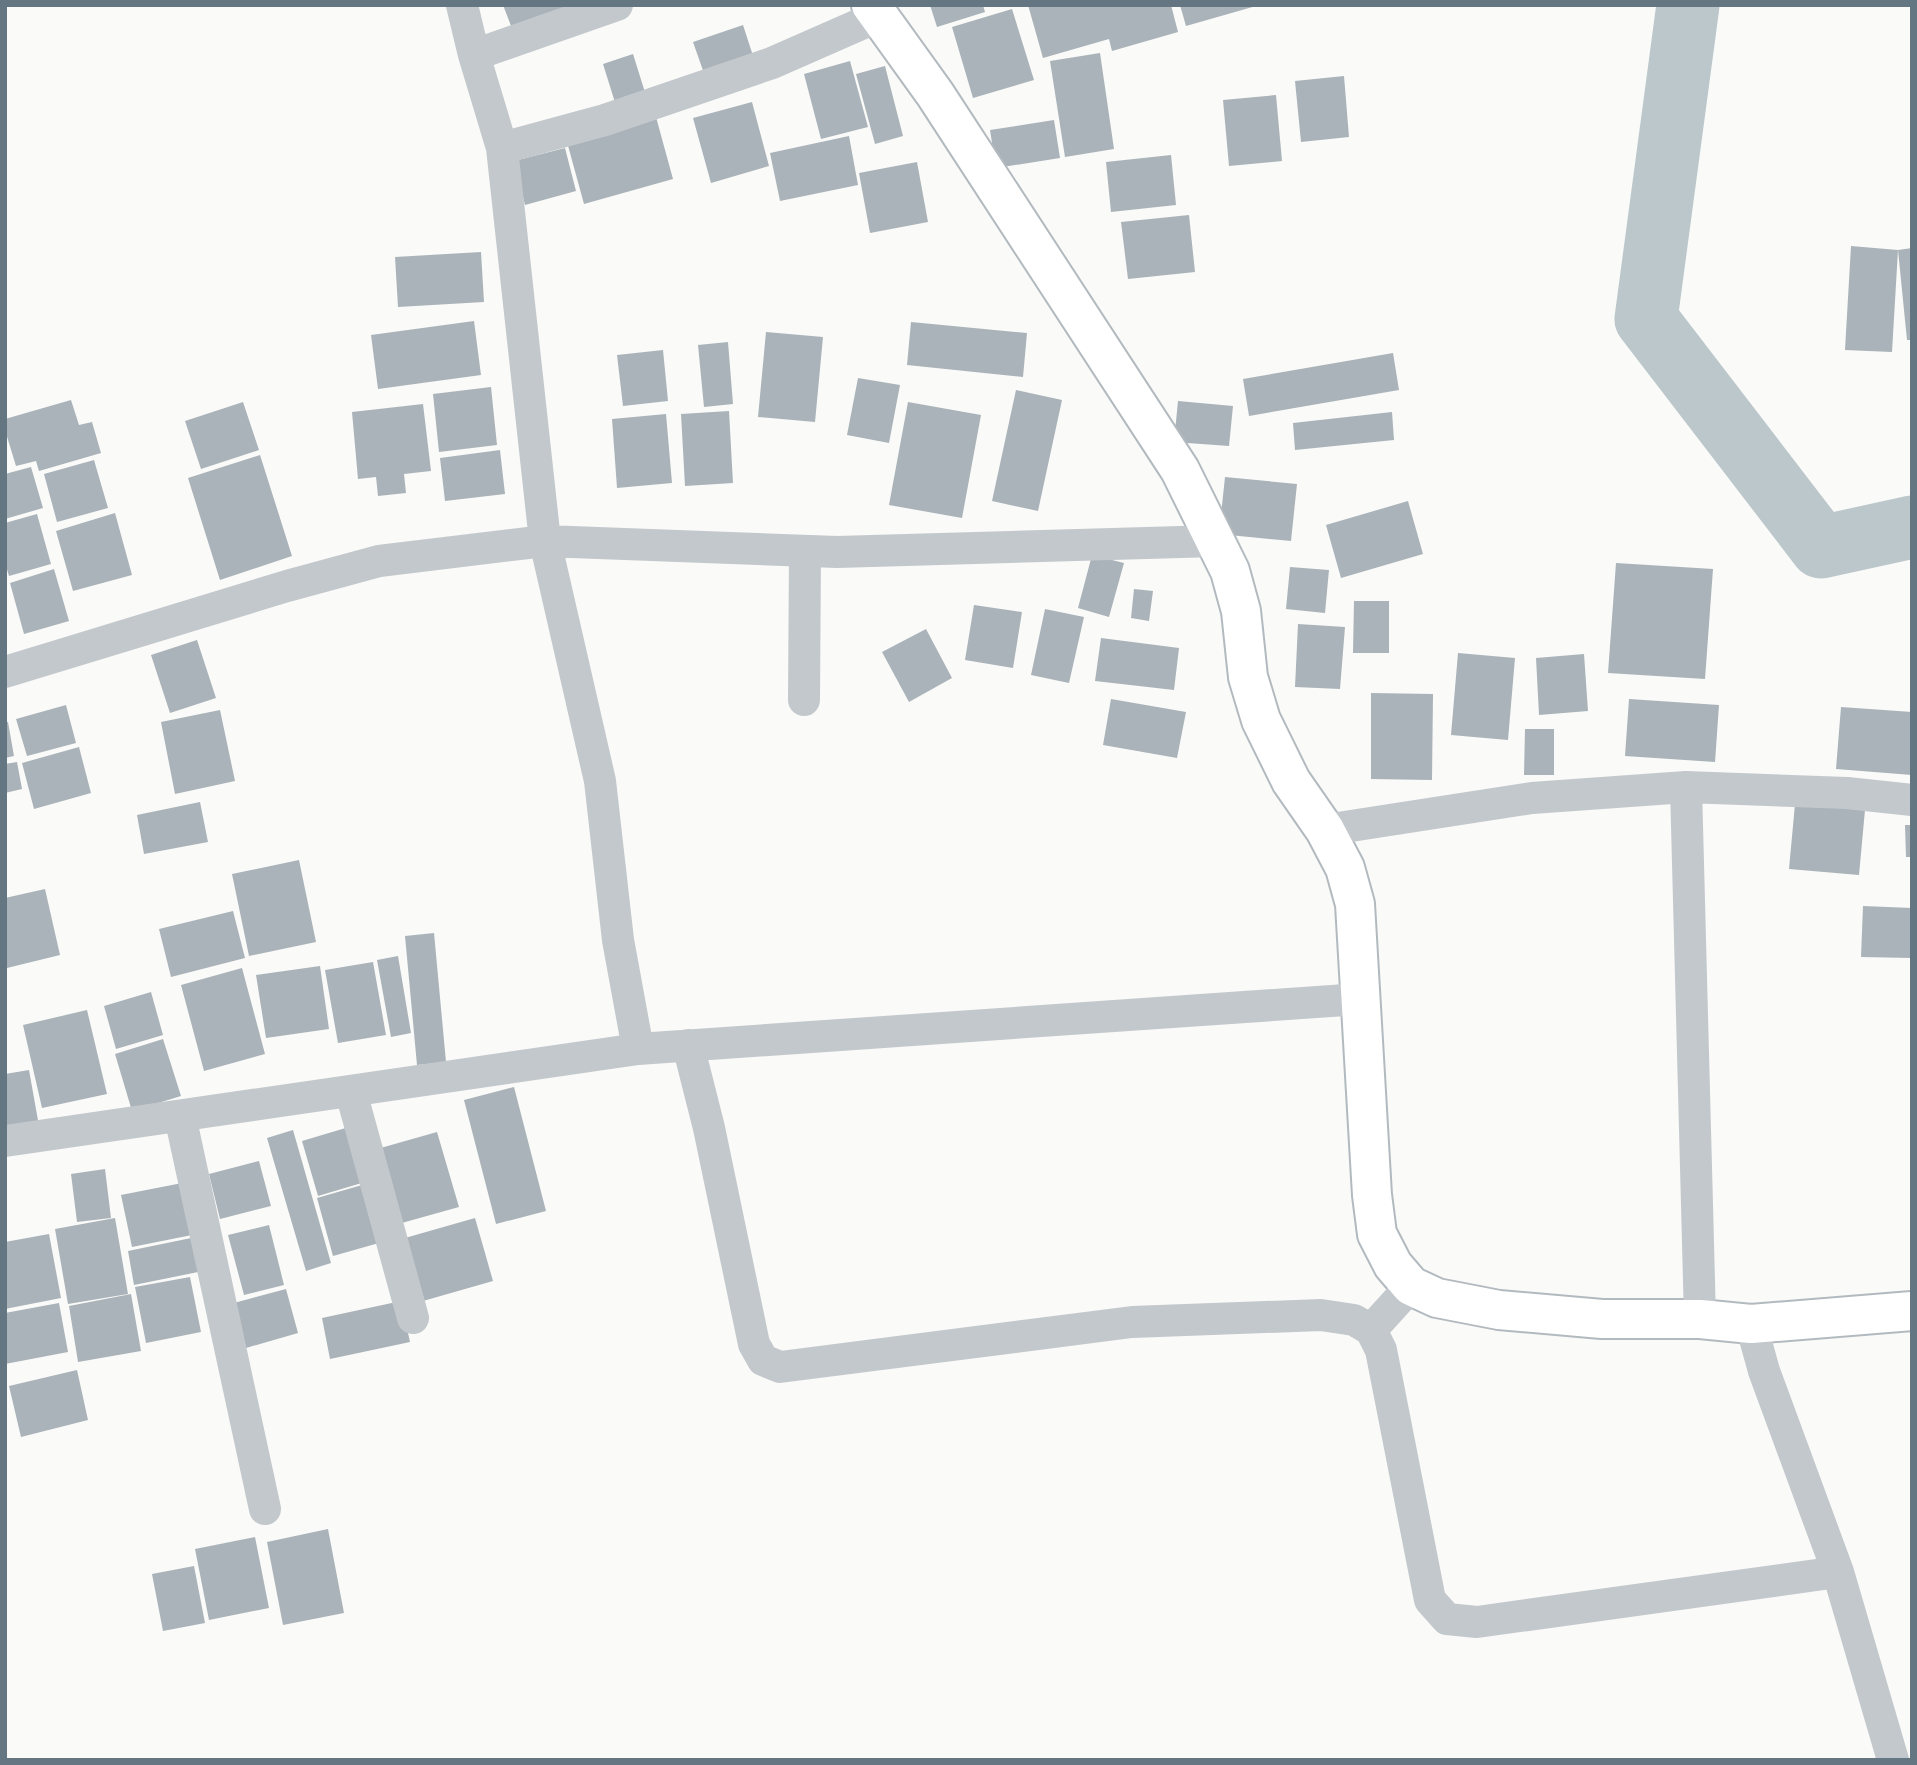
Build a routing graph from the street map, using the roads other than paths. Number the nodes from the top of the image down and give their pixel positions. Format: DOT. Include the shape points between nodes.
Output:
graph roads {
  1 [pos="462,5"];
  2 [pos="617,5"];
  3 [pos="875,10"];
  4 [pos="474,55"];
  5 [pos="502,148"];
  6 [pos="545,541"];
  7 [pos="1216,541"];
  8 [pos="804,551"];
  9 [pos="5,672"];
  10 [pos="804,699"];
  11 [pos="1686,787"];
  12 [pos="1912,800"];
  13 [pos="1325,830"];
  14 [pos="1360,999"];
  15 [pos="688,1045"];
  16 [pos="638,1049"];
  17 [pos="351,1093"];
  18 [pos="180,1116"];
  19 [pos="5,1141"];
  20 [pos="1411,1286"];
  21 [pos="1912,1311"];
  22 [pos="413,1318"];
  23 [pos="1700,1319"];
  24 [pos="1751,1324"];
  25 [pos="1371,1330"];
  26 [pos="265,1509"];
  27 [pos="1838,1572"];
  28 [pos="1893,1760"];
  1 -- 4 [label="street"];
  2 -- 4 [label="street"];
  3 -- 5 [label="street" via="772,63 605,120"];
  3 -- 7 [label="street" via="1128,388 1180,470"];
  4 -- 5 [label="street"];
  5 -- 6 [label="street"];
  6 -- 8 [label="street"];
  6 -- 9 [label="street" via="379,561"];
  6 -- 16 [label="street" via="600,781 618,940"];
  7 -- 8 [label="street"];
  7 -- 13 [label="street" via="1241,611 1248,677 1261,720 1291,781"];
  8 -- 10 [label="street"];
  11 -- 12 [label="street"];
  11 -- 13 [label="street" via="1532,797"];
  11 -- 23 [label="street"];
  13 -- 14 [label="street" via="1345,868 1355,904"];
  14 -- 15 [label="street"];
  14 -- 20 [label="street" via="1377,1234 1393,1265"];
  15 -- 16 [label="street"];
  15 -- 25 [label="street" via="754,1343 763,1360 780,1367 1132,1322 1321,1315 1354,1320"];
  16 -- 17 [label="street"];
  17 -- 18 [label="street"];
  17 -- 22 [label="street"];
  18 -- 19 [label="street"];
  18 -- 26 [label="street"];
  20 -- 23 [label="street" via="1437,1298 1499,1310 1602,1319"];
  20 -- 25 [label="street"];
  21 -- 24 [label="street"];
  23 -- 24 [label="street"];
  24 -- 27 [label="street"];
  25 -- 27 [label="street" via="1381,1350 1430,1600 1447,1619 1477,1622"];
  27 -- 28 [label="street"];
}
